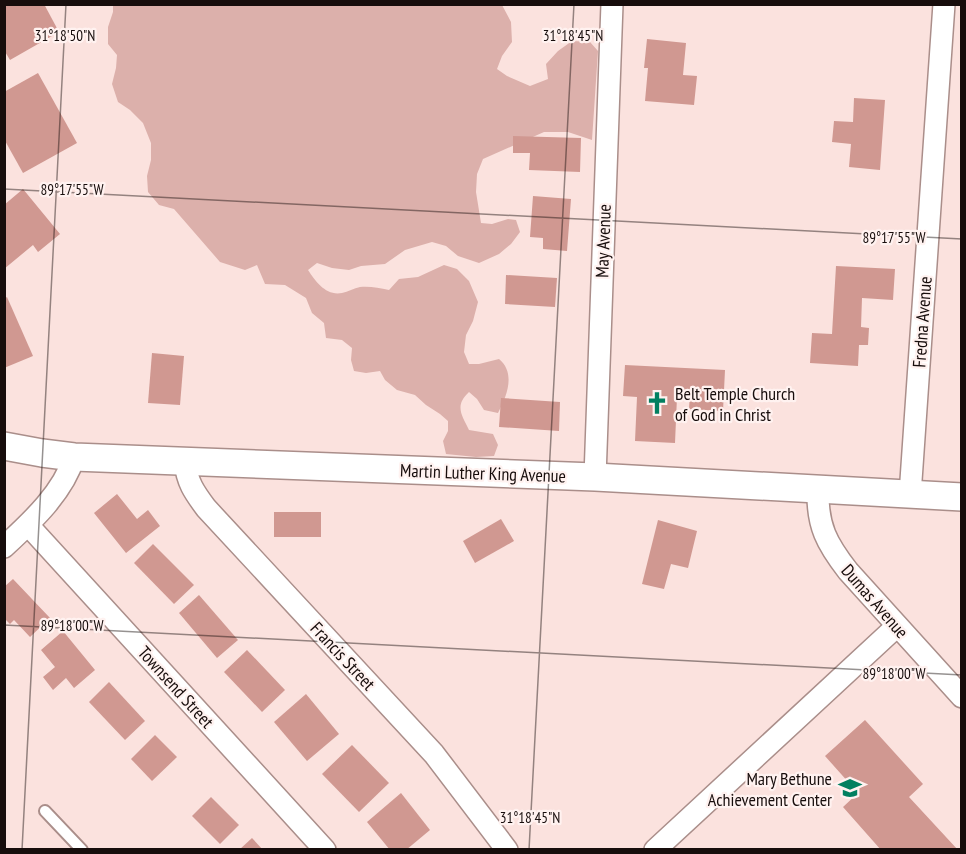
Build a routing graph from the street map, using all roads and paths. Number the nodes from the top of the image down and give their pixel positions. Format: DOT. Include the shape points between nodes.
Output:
graph roads {
  1 [pos="612,4"];
  2 [pos="944,4"];
  3 [pos="4,446"];
  4 [pos="74,457"];
  5 [pos="185,462"];
  6 [pos="595,477"];
  7 [pos="818,490"];
  8 [pos="910,495"];
  9 [pos="962,497"];
  10 [pos="28,525"];
  11 [pos="4,547"];
  12 [pos="897,626"];
  13 [pos="962,697"];
  14 [pos="45,811"];
  15 [pos="82,849"];
  16 [pos="325,849"];
  17 [pos="507,849"];
  18 [pos="655,849"];
  1 -- 6 [label="street, May Avenue"];
  2 -- 8 [label="street, Fredna Avenue"];
  3 -- 4 [label="street, Martin Luther King Avenue"];
  4 -- 5 [label="street, Martin Luther King Avenue"];
  4 -- 10 [label="street" via="65,478"];
  5 -- 6 [label="street, Martin Luther King Avenue"];
  5 -- 17 [label="street, Francis Street" via="189,484 206,508 434,754"];
  6 -- 7 [label="street, Martin Luther King Avenue"];
  7 -- 8 [label="street, Martin Luther King Avenue"];
  7 -- 12 [label="street, Dumas Avenue" via="819,517 827,541"];
  8 -- 9 [label="street, Martin Luther King Avenue"];
  10 -- 11 [label="street"];
  10 -- 16 [label="street, Townsend Street"];
  12 -- 13 [label="street, Dumas Avenue"];
  12 -- 18 [label="street"];
  14 -- 15 [label="lane"];
}
